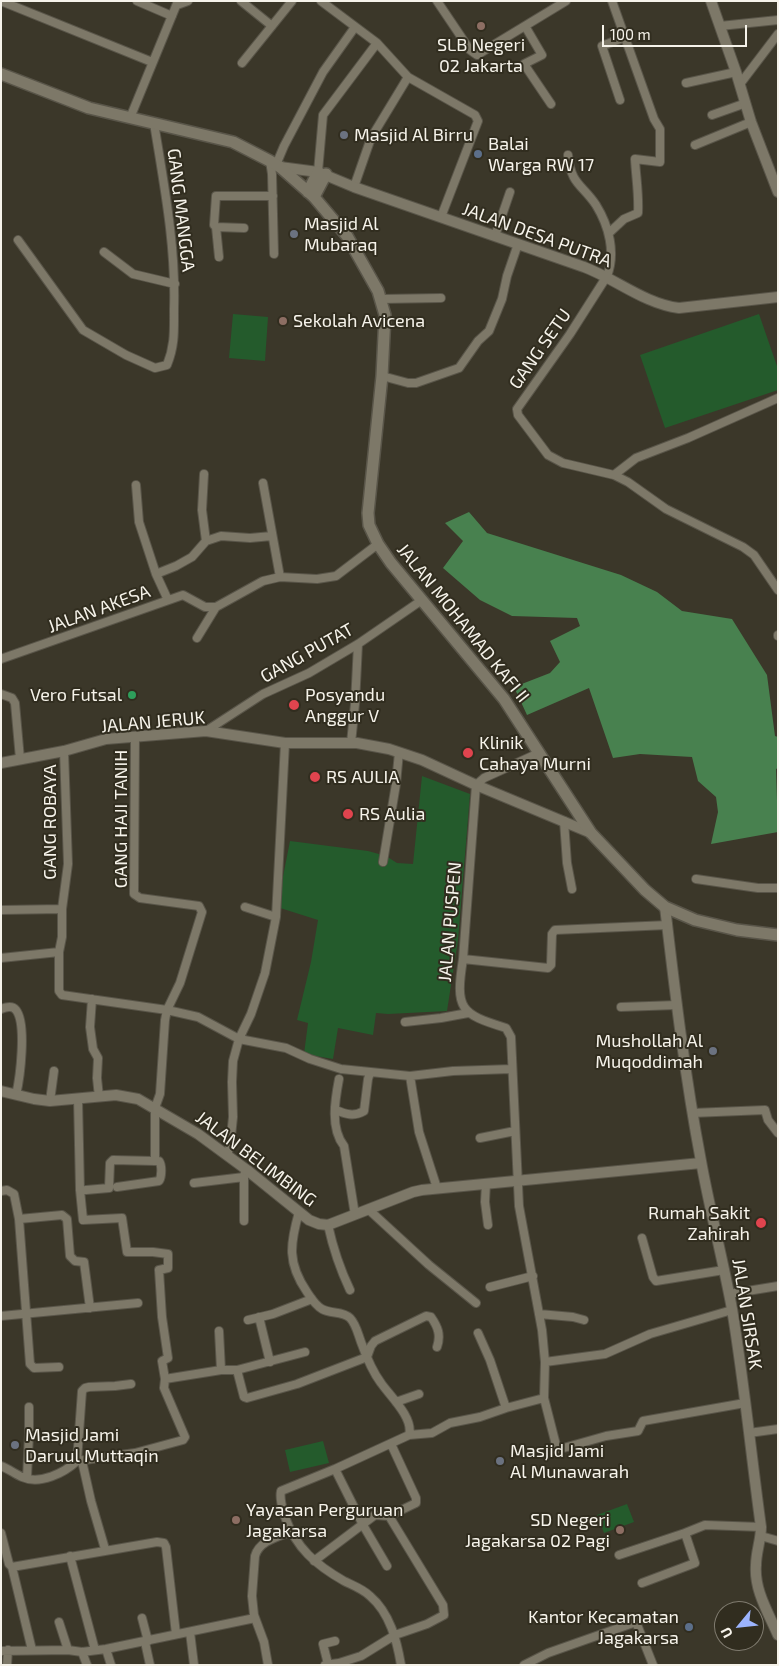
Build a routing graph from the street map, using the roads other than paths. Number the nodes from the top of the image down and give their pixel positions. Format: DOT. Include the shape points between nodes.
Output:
graph roads {
  1 [pos="1,1"];
  2 [pos="137,1"];
  3 [pos="188,1"];
  4 [pos="242,1"];
  5 [pos="292,1"];
  6 [pos="321,1"];
  7 [pos="438,1"];
  8 [pos="566,1"];
  9 [pos="612,1"];
  10 [pos="711,1"];
  11 [pos="178,3"];
  12 [pos="172,16"];
  13 [pos="778,20"];
  14 [pos="272,26"];
  15 [pos="525,26"];
  16 [pos="720,26"];
  17 [pos="355,27"];
  18 [pos="778,34"];
  19 [pos="625,37"];
  20 [pos="377,43"];
  21 [pos="152,62"];
  22 [pos="242,63"];
  23 [pos="736,72"];
  24 [pos="1,74"];
  25 [pos="408,77"];
  26 [pos="686,84"];
  27 [pos="740,84"];
  28 [pos="620,100"];
  29 [pos="746,103"];
  30 [pos="551,104"];
  31 [pos="712,115"];
  32 [pos="130,118"];
  33 [pos="752,122"];
  34 [pos="154,123"];
  35 [pos="695,145"];
  36 [pos="568,155"];
  37 [pos="275,164"];
  38 [pos="322,173"];
  39 [pos="354,187"];
  40 [pos="510,192"];
  41 [pos="778,192"];
  42 [pos="311,195"];
  43 [pos="273,196"];
  44 [pos="441,217"];
  45 [pos="216,227"];
  46 [pos="244,228"];
  47 [pos="610,232"];
  48 [pos="495,236"];
  49 [pos="18,240"];
  50 [pos="518,244"];
  51 [pos="104,252"];
  52 [pos="274,254"];
  53 [pos="219,257"];
  54 [pos="603,275"];
  55 [pos="175,284"];
  56 [pos="778,297"];
  57 [pos="441,298"];
  58 [pos="380,300"];
  59 [pos="382,376"];
  60 [pos="778,398"];
  61 [pos="204,474"];
  62 [pos="614,474"];
  63 [pos="263,483"];
  64 [pos="136,485"];
  65 [pos="272,536"];
  66 [pos="206,541"];
  67 [pos="378,544"];
  68 [pos="156,574"];
  69 [pos="280,577"];
  70 [pos="778,590"];
  71 [pos="168,600"];
  72 [pos="422,600"];
  73 [pos="216,607"];
  74 [pos="197,638"];
  75 [pos="358,644"];
  76 [pos="1,659"];
  77 [pos="1,694"];
  78 [pos="206,731"];
  79 [pos="135,737"];
  80 [pos="285,743"];
  81 [pos="351,743"];
  82 [pos="64,751"];
  83 [pos="399,752"];
  84 [pos="539,753"];
  85 [pos="20,759"];
  86 [pos="1,763"];
  87 [pos="476,785"];
  88 [pos="564,821"];
  89 [pos="591,833"];
  90 [pos="383,862"];
  91 [pos="696,879"];
  92 [pos="778,888"];
  93 [pos="572,889"];
  94 [pos="245,907"];
  95 [pos="665,907"];
  96 [pos="62,909"];
  97 [pos="1,910"];
  98 [pos="276,916"];
  99 [pos="668,925"];
  100 [pos="778,935"];
  101 [pos="59,952"];
  102 [pos="1,958"];
  103 [pos="463,959"];
  104 [pos="92,999"];
  105 [pos="677,1006"];
  106 [pos="621,1007"];
  107 [pos="1,1008"];
  108 [pos="167,1010"];
  109 [pos="468,1013"];
  110 [pos="405,1022"];
  111 [pos="239,1039"];
  112 [pos="511,1069"];
  113 [pos="54,1071"];
  114 [pos="370,1073"];
  115 [pos="410,1076"];
  116 [pos="339,1079"];
  117 [pos="1,1091"];
  118 [pos="16,1095"];
  119 [pos="99,1097"];
  120 [pos="78,1099"];
  121 [pos="50,1101"];
  122 [pos="155,1108"];
  123 [pos="336,1110"];
  124 [pos="692,1113"];
  125 [pos="515,1132"];
  126 [pos="778,1133"];
  127 [pos="480,1138"];
  128 [pos="227,1154"];
  129 [pos="155,1161"];
  130 [pos="701,1163"];
  131 [pos="245,1174"];
  132 [pos="518,1181"];
  133 [pos="194,1183"];
  134 [pos="486,1183"];
  135 [pos="118,1187"];
  136 [pos="437,1188"];
  137 [pos="86,1190"];
  138 [pos="1,1191"];
  139 [pos="368,1209"];
  140 [pos="299,1212"];
  141 [pos="355,1215"];
  142 [pos="19,1219"];
  143 [pos="244,1221"];
  144 [pos="328,1225"];
  145 [pos="488,1225"];
  146 [pos="642,1238"];
  147 [pos="724,1270"];
  148 [pos="533,1276"];
  149 [pos="778,1286"];
  150 [pos="490,1287"];
  151 [pos="350,1290"];
  152 [pos="729,1294"];
  153 [pos="312,1299"];
  154 [pos="476,1302"];
  155 [pos="138,1303"];
  156 [pos="90,1308"];
  157 [pos="732,1310"];
  158 [pos="27,1313"];
  159 [pos="540,1314"];
  160 [pos="1,1316"];
  161 [pos="259,1317"];
  162 [pos="248,1320"];
  163 [pos="584,1320"];
  164 [pos="219,1331"];
  165 [pos="478,1333"];
  166 [pos="437,1347"];
  167 [pos="305,1352"];
  168 [pos="367,1358"];
  169 [pos="270,1362"];
  170 [pos="546,1362"];
  171 [pos="59,1367"];
  172 [pos="222,1370"];
  173 [pos="237,1370"];
  174 [pos="165,1379"];
  175 [pos="131,1384"];
  176 [pos="419,1394"];
  177 [pos="544,1398"];
  178 [pos="396,1402"];
  179 [pos="745,1403"];
  180 [pos="29,1407"];
  181 [pos="506,1408"];
  182 [pos="778,1429"];
  183 [pos="749,1433"];
  184 [pos="409,1435"];
  185 [pos="392,1444"];
  186 [pos="80,1461"];
  187 [pos="1,1466"];
  188 [pos="335,1469"];
  189 [pos="27,1478"];
  190 [pos="389,1516"];
  191 [pos="363,1525"];
  192 [pos="761,1531"];
  193 [pos="290,1532"];
  194 [pos="1,1533"];
  195 [pos="685,1533"];
  196 [pos="778,1541"];
  197 [pos="105,1549"];
  198 [pos="619,1555"];
  199 [pos="70,1556"];
  200 [pos="314,1561"];
  201 [pos="12,1566"];
  202 [pos="387,1566"];
  203 [pos="642,1583"];
  204 [pos="142,1618"];
  205 [pos="256,1618"];
  206 [pos="59,1622"];
  207 [pos="190,1632"];
  208 [pos="176,1634"];
  209 [pos="395,1635"];
  210 [pos="778,1635"];
  211 [pos="335,1641"];
  212 [pos="146,1642"];
  213 [pos="106,1649"];
  214 [pos="4,1650"];
  215 [pos="32,1650"];
  216 [pos="68,1650"];
  217 [pos="95,1650"];
  218 [pos="82,1652"];
  219 [pos="340,1664"];
  220 [pos="7,1665"];
  221 [pos="87,1665"];
  222 [pos="111,1665"];
  223 [pos="150,1665"];
  224 [pos="194,1665"];
  225 [pos="268,1665"];
  226 [pos="327,1665"];
  227 [pos="402,1665"];
  228 [pos="524,1665"];
  229 [pos="653,1665"];
  1 -- 21 [label="street"];
  2 -- 12 [label="street"];
  3 -- 11 [label="street"];
  4 -- 14 [label="street"];
  5 -- 14 [label="street"];
  6 -- 17 [label="street"];
  7 -- 15 [label="street" via="470,50 477,55"];
  8 -- 15 [label="street"];
  9 -- 19 [label="street"];
  10 -- 16 [label="street"];
  11 -- 12 [label="street"];
  12 -- 21 [label="street"];
  13 -- 16 [label="street"];
  14 -- 22 [label="street"];
  15 -- 30 [label="street" via="542,56 524,64"];
  16 -- 23 [label="street"];
  17 -- 20 [label="street"];
  17 -- 37 [label="street" via="323,72"];
  18 -- 27 [label="street"];
  19 -- 28 [label="street" via="602,46"];
  19 -- 47 [label="street" via="660,129 660,162 635,159 638,213 624,219"];
  20 -- 25 [label="street"];
  20 -- 38 [label="street" via="323,115"];
  21 -- 32 [label="street"];
  23 -- 26 [label="street"];
  23 -- 27 [label="street"];
  24 -- 32 [label="main road, JALAN MOHAMAD KAFI II" via="72,103"];
  25 -- 39 [label="street" via="371,138"];
  25 -- 44 [label="street" via="475,115 478,121"];
  27 -- 29 [label="street"];
  29 -- 31 [label="street"];
  29 -- 33 [label="street"];
  32 -- 34 [label="main road, JALAN MOHAMAD KAFI II"];
  33 -- 35 [label="street"];
  33 -- 41 [label="street"];
  34 -- 37 [label="main road, JALAN MOHAMAD KAFI II" via="233,142"];
  34 -- 55 [label="street, GANG MANGGA" via="171,222"];
  36 -- 47 [label="street" via="569,170 576,183 596,204"];
  37 -- 38 [label="street, JALAN DESA PUTRA"];
  37 -- 42 [label="main road, JALAN MOHAMAD KAFI II"];
  37 -- 43 [label="street"];
  38 -- 39 [label="street, JALAN DESA PUTRA"];
  38 -- 42 [label="main road"];
  39 -- 44 [label="street, JALAN DESA PUTRA"];
  40 -- 48 [label="street"];
  42 -- 58 [label="main road, JALAN MOHAMAD KAFI II" via="347,236"];
  43 -- 45 [label="street" via="217,196"];
  43 -- 52 [label="street"];
  44 -- 48 [label="street, JALAN DESA PUTRA"];
  45 -- 46 [label="street"];
  45 -- 53 [label="street"];
  47 -- 54 [label="street" via="610,267"];
  48 -- 50 [label="street, JALAN DESA PUTRA"];
  49 -- 55 [label="street, GANG MANGGA" via="83,330 155,368 167,365 173,350"];
  50 -- 54 [label="street, JALAN DESA PUTRA"];
  50 -- 59 [label="street" via="489,331 478,340 459,368 416,383"];
  51 -- 55 [label="street" via="133,274"];
  54 -- 56 [label="street, JALAN DESA PUTRA" via="666,307"];
  54 -- 62 [label="street, GANG SETU" via="570,334 517,409 518,415 548,455 563,463"];
  57 -- 58 [label="street"];
  58 -- 59 [label="main road, JALAN MOHAMAD KAFI II" via="385,315"];
  59 -- 67 [label="main road, JALAN MOHAMAD KAFI II" via="368,512 369,525"];
  60 -- 62 [label="street" via="636,458"];
  61 -- 66 [label="street" via="202,510"];
  62 -- 70 [label="street" via="666,509 743,547 754,555"];
  63 -- 65 [label="street"];
  64 -- 68 [label="street" via="139,522"];
  65 -- 66 [label="street" via="221,536"];
  65 -- 69 [label="street"];
  66 -- 68 [label="street" via="192,557"];
  67 -- 69 [label="street" via="336,576 317,579"];
  67 -- 72 [label="main road, JALAN MOHAMAD KAFI II"];
  68 -- 71 [label="street"];
  69 -- 73 [label="street" via="263,582"];
  71 -- 73 [label="street, JALAN AKESA" via="183,595 205,607"];
  71 -- 76 [label="street, JALAN AKESA"];
  72 -- 75 [label="street, GANG PUTAT"];
  72 -- 84 [label="main road, JALAN MOHAMAD KAFI II" via="504,699"];
  73 -- 74 [label="street"];
  75 -- 78 [label="street, GANG PUTAT" via="309,673 264,694"];
  75 -- 81 [label="street"];
  77 -- 85 [label="street" via="12,698 15,703"];
  78 -- 79 [label="street, JALAN JERUK"];
  78 -- 80 [label="street, JALAN JERUK"];
  79 -- 82 [label="street, JALAN JERUK" via="106,739"];
  79 -- 108 [label="street, GANG HAJI TANIH" via="134,894 140,898 200,906 202,912 180,983"];
  80 -- 81 [label="street, JALAN JERUK"];
  80 -- 98 [label="street"];
  81 -- 83 [label="street, JALAN JERUK"];
  82 -- 85 [label="street, JALAN JERUK"];
  82 -- 96 [label="street, GANG ROBAYA" via="68,864"];
  83 -- 87 [label="street, JALAN JERUK"];
  83 -- 90 [label="street"];
  84 -- 87 [label="street" via="484,778"];
  84 -- 89 [label="main road, JALAN MOHAMAD KAFI II"];
  85 -- 86 [label="street, JALAN JERUK"];
  87 -- 88 [label="street, JALAN JERUK"];
  87 -- 103 [label="street, JALAN PUSPEN"];
  88 -- 89 [label="street, JALAN JERUK"];
  88 -- 93 [label="street"];
  89 -- 95 [label="main road, JALAN MOHAMAD KAFI II"];
  91 -- 92 [label="street"];
  94 -- 98 [label="street"];
  95 -- 99 [label="street, JALAN SIRSAK"];
  95 -- 100 [label="main road, JALAN MOHAMAD KAFI II" via="695,920"];
  96 -- 97 [label="street"];
  96 -- 101 [label="street, GANG ROBAYA"];
  98 -- 111 [label="street" via="258,994"];
  99 -- 103 [label="street" via="555,930 548,968"];
  99 -- 105 [label="street, JALAN SIRSAK"];
  101 -- 102 [label="street"];
  101 -- 104 [label="street, GANG ROBAYA" via="59,991 62,995"];
  103 -- 109 [label="street, JALAN PUSPEN" via="460,993"];
  104 -- 108 [label="street"];
  104 -- 119 [label="street" via="90,1027 93,1050 98,1058"];
  105 -- 106 [label="street"];
  105 -- 124 [label="street, JALAN SIRSAK"];
  107 -- 118 [label="street" via="17,1010 21,1026 20,1078"];
  108 -- 111 [label="street" via="198,1017"];
  108 -- 122 [label="street" via="160,1094"];
  109 -- 110 [label="street"];
  109 -- 112 [label="street" via="508,1030"];
  111 -- 114 [label="street" via="286,1048 341,1069"];
  111 -- 128 [label="street" via="233,1061 234,1116"];
  112 -- 115 [label="street"];
  112 -- 125 [label="street"];
  113 -- 121 [label="street"];
  114 -- 115 [label="street"];
  114 -- 123 [label="street" via="364,1111 357,1115"];
  115 -- 136 [label="street" via="419,1132"];
  116 -- 123 [label="street"];
  117 -- 118 [label="street, JALAN BELIMBING"];
  118 -- 121 [label="street, JALAN BELIMBING"];
  119 -- 120 [label="street, JALAN BELIMBING"];
  119 -- 122 [label="street, JALAN BELIMBING" via="129,1096"];
  120 -- 121 [label="street, JALAN BELIMBING"];
  120 -- 174 [label="street" via="83,1220 122,1218 127,1252 168,1254 168,1268 159,1270 168,1358 162,1362"];
  122 -- 128 [label="street, JALAN BELIMBING"];
  122 -- 129 [label="street"];
  123 -- 141 [label="street" via="335,1128 344,1146"];
  124 -- 126 [label="street" via="764,1110"];
  124 -- 130 [label="street, JALAN SIRSAK"];
  125 -- 127 [label="street"];
  125 -- 132 [label="street"];
  128 -- 131 [label="street, JALAN BELIMBING"];
  129 -- 135 [label="street" via="161,1164 159,1181"];
  129 -- 137 [label="street" via="113,1160 109,1166 109,1188"];
  130 -- 132 [label="street, JALAN BELIMBING"];
  130 -- 147 [label="street, JALAN SIRSAK"];
  131 -- 133 [label="street"];
  131 -- 140 [label="street, JALAN BELIMBING"];
  131 -- 143 [label="street"];
  132 -- 134 [label="street, JALAN BELIMBING"];
  132 -- 148 [label="street" via="519,1206"];
  134 -- 136 [label="street, JALAN BELIMBING"];
  134 -- 145 [label="street"];
  136 -- 139 [label="street, JALAN BELIMBING" via="413,1192"];
  138 -- 142 [label="street" via="14,1194"];
  139 -- 141 [label="street, JALAN BELIMBING"];
  139 -- 154 [label="street" via="429,1265"];
  140 -- 144 [label="street, JALAN BELIMBING" via="309,1220"];
  140 -- 153 [label="street" via="291,1253 297,1275"];
  141 -- 144 [label="street, JALAN BELIMBING"];
  142 -- 156 [label="street" via="62,1215 67,1218 70,1256 84,1262"];
  142 -- 158 [label="street"];
  144 -- 151 [label="street" via="340,1270"];
  146 -- 147 [label="street" via="656,1281"];
  147 -- 152 [label="street, JALAN SIRSAK"];
  148 -- 150 [label="street"];
  148 -- 159 [label="street"];
  149 -- 152 [label="street"];
  152 -- 157 [label="street, JALAN SIRSAK"];
  153 -- 161 [label="street"];
  153 -- 168 [label="street" via="323,1310 350,1318"];
  155 -- 156 [label="street"];
  156 -- 158 [label="street"];
  157 -- 170 [label="street" via="650,1334 605,1354"];
  157 -- 179 [label="street, JALAN SIRSAK"];
  158 -- 160 [label="street"];
  158 -- 171 [label="street" via="30,1364 34,1368"];
  159 -- 163 [label="street"];
  159 -- 170 [label="street"];
  161 -- 162 [label="street"];
  161 -- 169 [label="street"];
  164 -- 172 [label="street"];
  165 -- 181 [label="street"];
  166 -- 168 [label="street" via="439,1333 434,1321 426,1316 375,1341"];
  167 -- 169 [label="street"];
  168 -- 173 [label="street" via="297,1384 247,1398"];
  168 -- 178 [label="street"];
  169 -- 173 [label="street"];
  170 -- 177 [label="street"];
  172 -- 173 [label="street"];
  172 -- 174 [label="street"];
  174 -- 186 [label="street" via="164,1388 185,1437 183,1440 135,1453"];
  175 -- 186 [label="street" via="89,1387 82,1391"];
  176 -- 178 [label="street"];
  177 -- 179 [label="street" via="550,1426 560,1449 638,1431 643,1422"];
  177 -- 181 [label="street"];
  178 -- 184 [label="street" via="409,1424"];
  179 -- 183 [label="street, JALAN SIRSAK"];
  180 -- 189 [label="street"];
  181 -- 184 [label="street" via="450,1423 427,1434"];
  182 -- 183 [label="street"];
  183 -- 192 [label="street, JALAN SIRSAK"];
  184 -- 185 [label="street"];
  185 -- 188 [label="street"];
  185 -- 190 [label="street" via="417,1501"];
  186 -- 189 [label="street" via="64,1472 45,1478"];
  186 -- 197 [label="street"];
  187 -- 189 [label="street"];
  188 -- 191 [label="street"];
  188 -- 193 [label="street" via="281,1491 280,1499"];
  190 -- 191 [label="street" via="376,1514"];
  190 -- 209 [label="street" via="445,1610 440,1618"];
  191 -- 200 [label="street"];
  191 -- 202 [label="street"];
  192 -- 195 [label="street" via="706,1525"];
  192 -- 196 [label="street"];
  192 -- 210 [label="street, JALAN SIRSAK" via="756,1583"];
  193 -- 200 [label="street"];
  193 -- 205 [label="street" via="262,1544 257,1550 252,1596"];
  194 -- 201 [label="street"];
  195 -- 198 [label="street"];
  195 -- 203 [label="street" via="695,1564"];
  197 -- 199 [label="street"];
  197 -- 208 [label="street" via="157,1542 165,1544"];
  199 -- 201 [label="street"];
  199 -- 217 [label="street"];
  200 -- 209 [label="street" via="370,1595"];
  201 -- 215 [label="street"];
  204 -- 212 [label="street"];
  205 -- 207 [label="street"];
  205 -- 225 [label="street"];
  206 -- 216 [label="street"];
  207 -- 208 [label="street"];
  207 -- 224 [label="street"];
  208 -- 212 [label="street"];
  209 -- 219 [label="street" via="361,1656"];
  209 -- 227 [label="street"];
  211 -- 226 [label="street" via="323,1644"];
  212 -- 213 [label="street"];
  212 -- 223 [label="street"];
  213 -- 217 [label="street"];
  213 -- 222 [label="street"];
  214 -- 215 [label="street"];
  214 -- 220 [label="street"];
  215 -- 216 [label="street"];
  216 -- 218 [label="street"];
  217 -- 218 [label="street"];
  218 -- 221 [label="street"];
  219 -- 226 [label="street"];
  228 -- 229 [label="street" via="548,1653 636,1622"];
}
